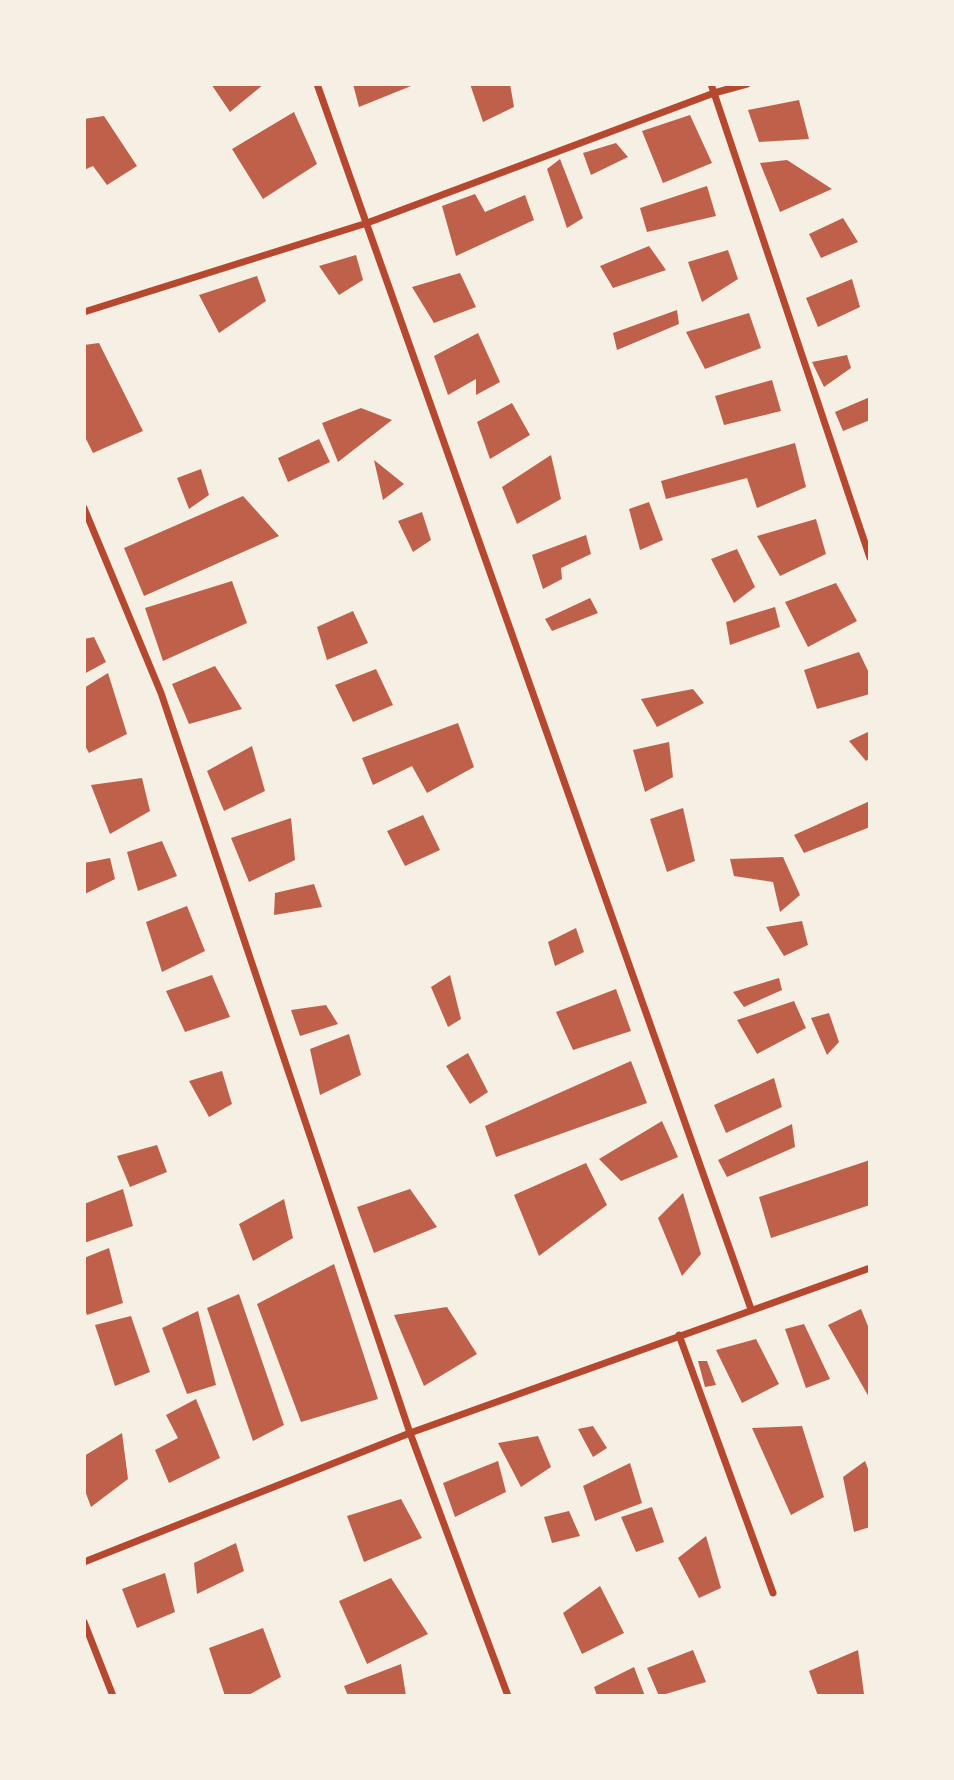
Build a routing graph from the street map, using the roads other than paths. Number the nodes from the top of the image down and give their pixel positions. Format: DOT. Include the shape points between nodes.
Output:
graph roads {
  1 [pos="317,84"];
  2 [pos="711,84"];
  3 [pos="747,84"];
  4 [pos="714,93"];
  5 [pos="367,223"];
  6 [pos="84,312"];
  7 [pos="84,508"];
  8 [pos="870,558"];
  9 [pos="870,1268"];
  10 [pos="751,1309"];
  11 [pos="679,1335"];
  12 [pos="410,1433"];
  13 [pos="84,1562"];
  14 [pos="772,1593"];
  15 [pos="84,1622"];
  16 [pos="113,1696"];
  17 [pos="508,1696"];
  1 -- 5 [label="street"];
  2 -- 4 [label="street"];
  3 -- 4 [label="street"];
  4 -- 5 [label="street"];
  4 -- 8 [label="street"];
  5 -- 6 [label="street"];
  5 -- 10 [label="street"];
  7 -- 12 [label="street" via="161,693"];
  9 -- 10 [label="street"];
  10 -- 11 [label="street"];
  11 -- 12 [label="street"];
  11 -- 14 [label="street"];
  12 -- 13 [label="street"];
  12 -- 17 [label="street"];
  15 -- 16 [label="street"];
}
